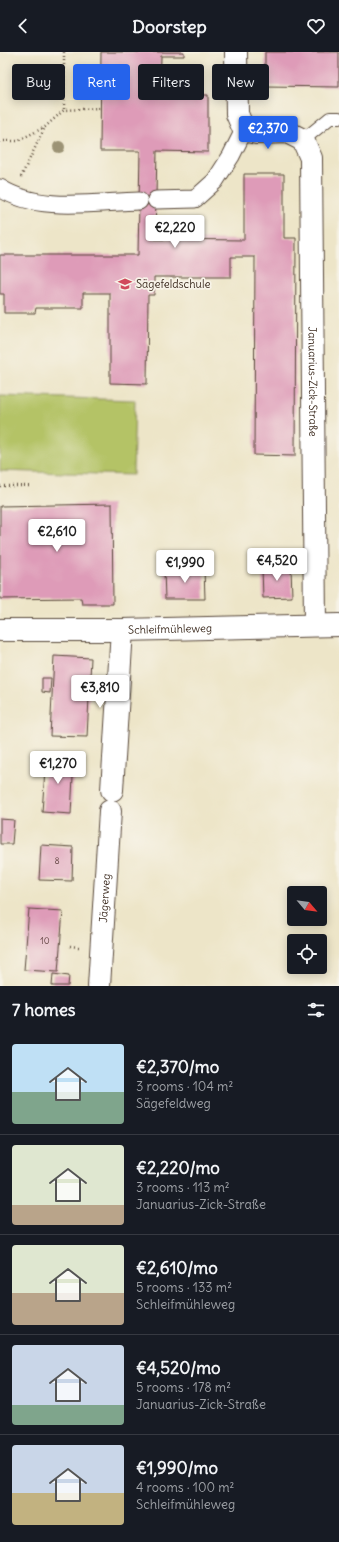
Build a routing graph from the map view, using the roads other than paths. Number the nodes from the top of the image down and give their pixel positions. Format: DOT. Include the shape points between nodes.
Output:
graph roads {
  1 [pos="236,52"];
  2 [pos="339,118"];
  3 [pos="244,130"];
  4 [pos="303,140"];
  5 [pos="6,192"];
  6 [pos="315,625"];
  7 [pos="339,625"];
  8 [pos="0,630"];
  9 [pos="122,630"];
  10 [pos="99,986"];
  1 -- 3 [label="street" via="237,114"];
  2 -- 4 [label="lane" via="330,118"];
  3 -- 4 [label="street" via="257,133 287,132"];
  3 -- 5 [label="street" via="215,182 195,199 52,204"];
  4 -- 6 [label="street, Januarius-Zick-Straße" via="310,158"];
  6 -- 7 [label="street, Schleifmühleweg"];
  6 -- 9 [label="street, Schleifmühleweg"];
  8 -- 9 [label="street, Schleifmühleweg"];
  9 -- 10 [label="street, Jägerweg"];
}
